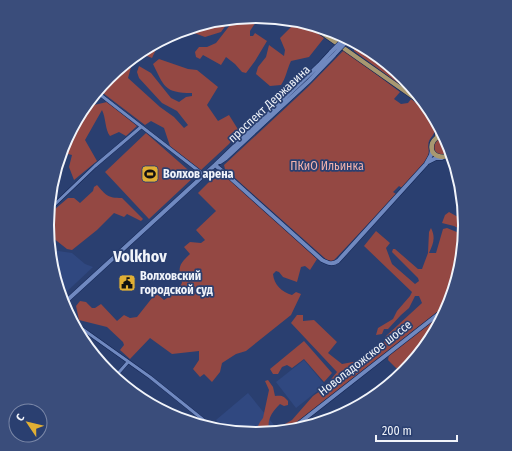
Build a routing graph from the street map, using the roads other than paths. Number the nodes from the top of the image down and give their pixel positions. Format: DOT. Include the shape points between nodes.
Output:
graph roads {
  1 [pos="326,36"];
  2 [pos="342,42"];
  3 [pos="344,43"];
  4 [pos="333,54"];
  5 [pos="101,95"];
  6 [pos="414,98"];
  7 [pos="141,126"];
  8 [pos="437,137"];
  9 [pos="432,150"];
  10 [pos="444,158"];
  11 [pos="426,164"];
  12 [pos="215,165"];
  13 [pos="204,175"];
  14 [pos="55,204"];
  15 [pos="68,300"];
  16 [pos="438,314"];
  17 [pos="82,329"];
  18 [pos="128,362"];
  19 [pos="118,374"];
  20 [pos="205,421"];
  21 [pos="299,423"];
  1 -- 6 [label="main road"];
  2 -- 4 [label="main road, bridge"];
  3 -- 4 [label="main road, bridge"];
  4 -- 12 [label="main road, проспект Державина"];
  5 -- 7 [label="street"];
  7 -- 13 [label="street"];
  7 -- 14 [label="street"];
  8 -- 9 [label="main road" via="432,142"];
  9 -- 10 [label="main road" via="436,156"];
  9 -- 11 [label="main road"];
  10 -- 11 [label="main road" via="436,158"];
  11 -- 12 [label="main road" via="338,261 333,263 322,260"];
  12 -- 13 [label="main road, проспект Державина"];
  13 -- 15 [label="main road, проспект Державина"];
  16 -- 21 [label="main road, Новоладожское шоссе"];
  17 -- 18 [label="street"];
  18 -- 19 [label="street"];
  18 -- 20 [label="street"];
}
